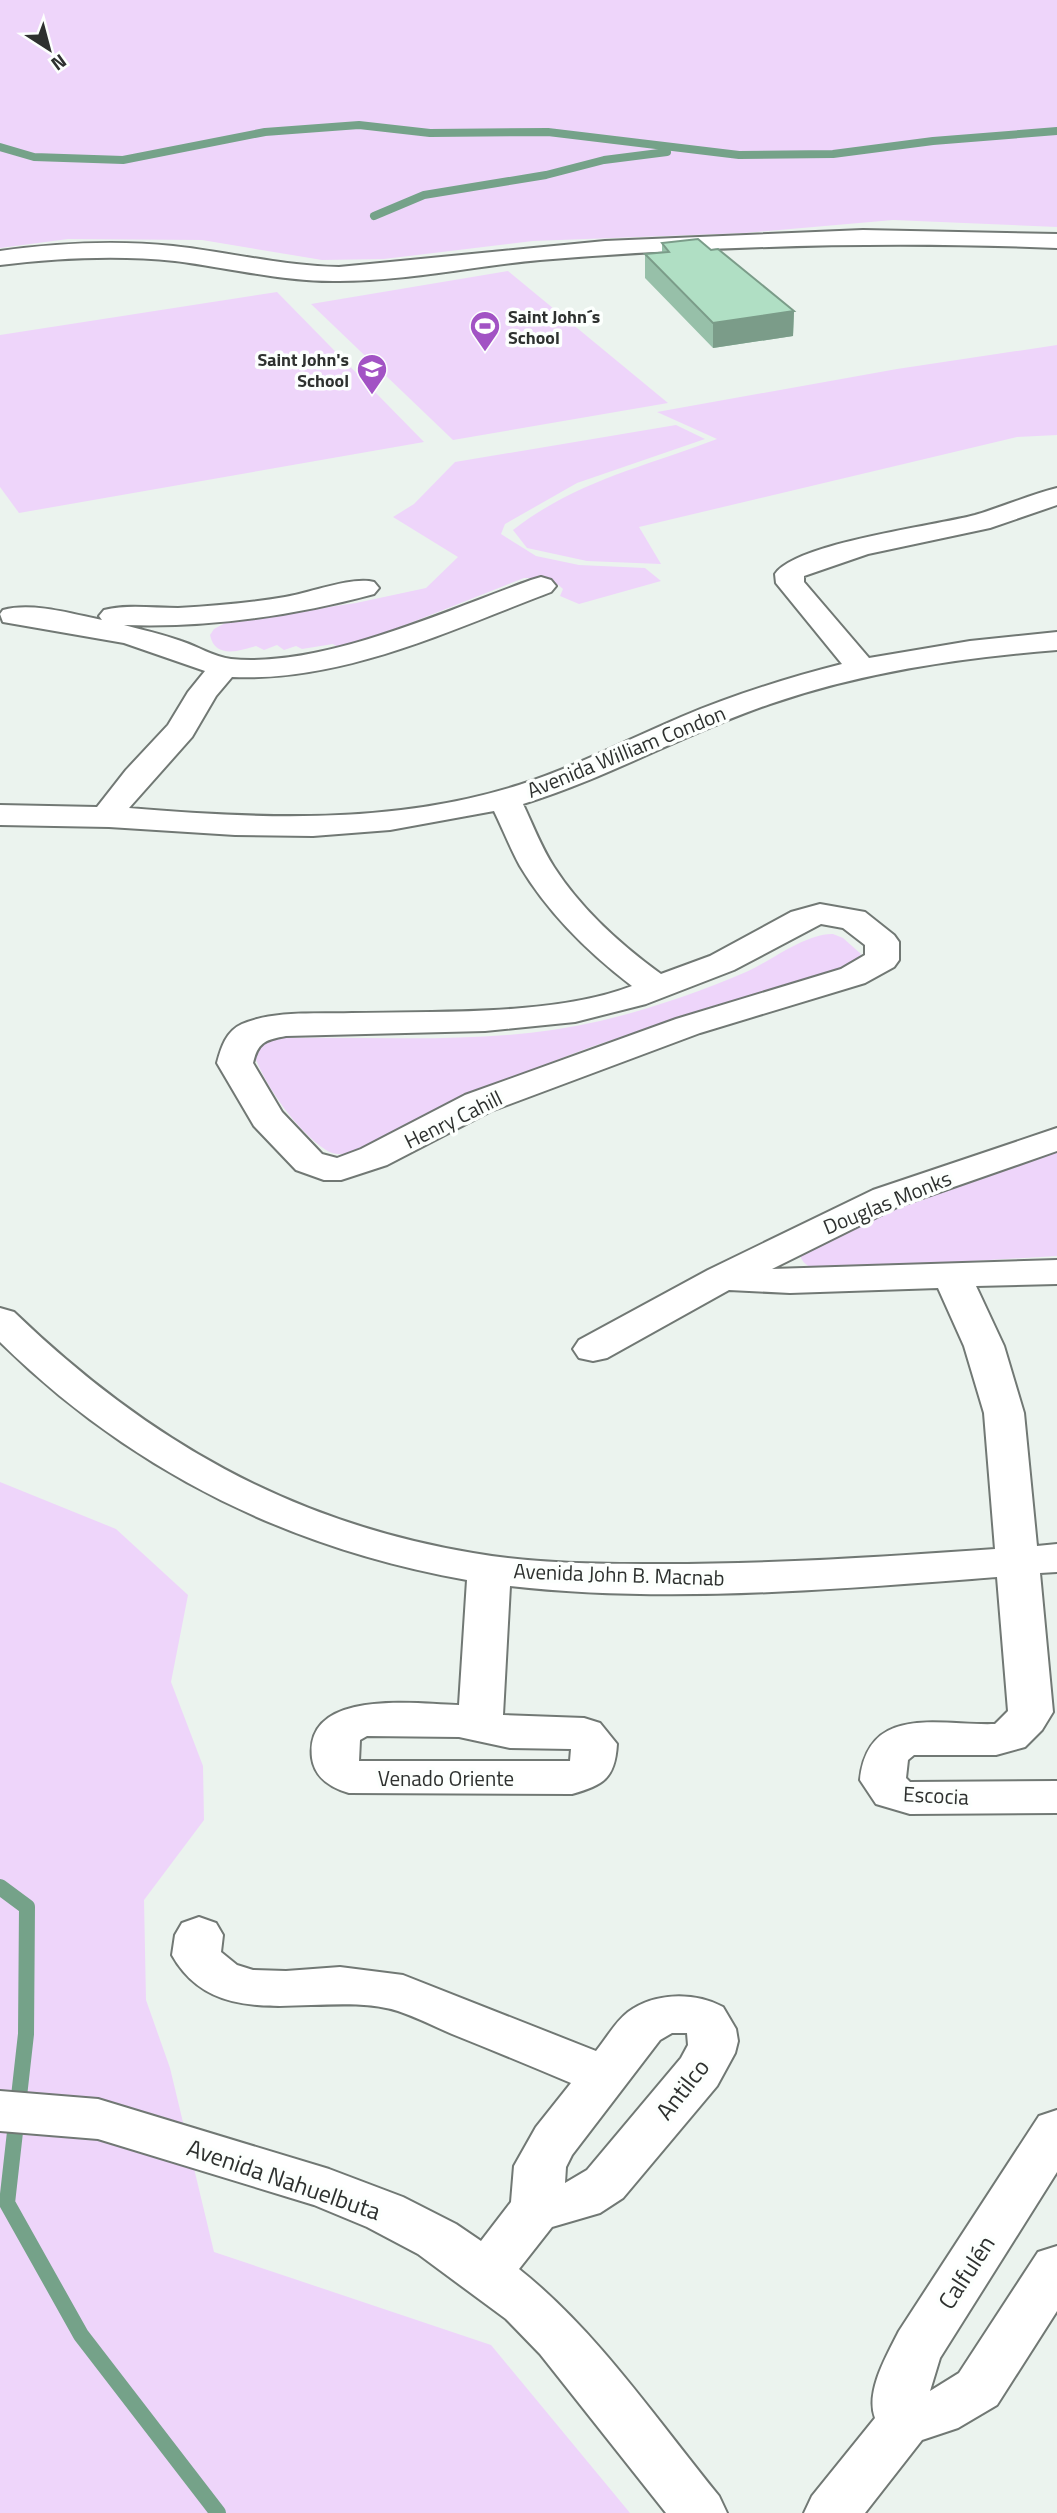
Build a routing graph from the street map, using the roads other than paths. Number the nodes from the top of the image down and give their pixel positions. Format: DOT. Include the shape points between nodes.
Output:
graph roads {
  1 [pos="1056,241"];
  2 [pos="0,258"];
  3 [pos="1057,496"];
  4 [pos="979,522"];
  5 [pos="1057,524"];
  6 [pos="541,586"];
  7 [pos="364,589"];
  8 [pos="198,616"];
  9 [pos="7,617"];
  10 [pos="1057,641"];
  11 [pos="195,656"];
  12 [pos="225,667"];
  13 [pos="861,668"];
  14 [pos="0,796"];
  15 [pos="504,799"];
  16 [pos="0,815"];
  17 [pos="106,817"];
  18 [pos="656,988"];
  19 [pos="1057,1139"];
  20 [pos="1057,1272"];
  21 [pos="952,1276"];
  22 [pos="722,1278"];
  23 [pos="0,1320"];
  24 [pos="593,1349"];
  25 [pos="1037,1559"];
  26 [pos="489,1570"];
  27 [pos="1044,1712"];
  28 [pos="480,1726"];
  29 [pos="1057,1797"];
  30 [pos="199,1935"];
  31 [pos="605,2076"];
  32 [pos="0,2110"];
  33 [pos="1057,2130"];
  34 [pos="537,2208"];
  35 [pos="1057,2267"];
  36 [pos="486,2273"];
  37 [pos="904,2422"];
  38 [pos="699,2513"];
  39 [pos="832,2513"];
  1 -- 2 [label="street" via="933,237 766,240 536,253 340,274 271,270 136,250"];
  3 -- 4 [label="street"];
  4 -- 5 [label="street"];
  4 -- 13 [label="street" via="824,557 789,574 790,583"];
  6 -- 12 [label="street" via="355,653 280,666"];
  7 -- 8 [label="street" via="279,608"];
  8 -- 9 [label="street"];
  8 -- 11 [label="street" via="187,631"];
  9 -- 11 [label="street" via="98,628"];
  10 -- 13 [label="street, Avenida William Condon" via="950,652"];
  11 -- 12 [label="street"];
  12 -- 17 [label="street" via="181,730"];
  13 -- 15 [label="street, Avenida William Condon" via="718,712 570,777"];
  14 -- 17 [label="street, Avenida William Condon"];
  15 -- 17 [label="street, Avenida William Condon" via="438,814 332,825 198,824"];
  15 -- 18 [label="street" via="538,868 568,906 615,957"];
  16 -- 17 [label="street, Avenida William Condon"];
  18 -- 18 [label="street, Henry Cahill" via="575,1011 485,1020 286,1025 252,1032 240,1044 236,1063 267,1118 309,1162 324,1169 341,1169 374,1157 478,1103 688,1026 853,976 882,960 882,942 852,919 820,914 722,963"];
  19 -- 22 [label="street, Douglas Monks" via="886,1198"];
  20 -- 21 [label="street"];
  21 -- 22 [label="street" via="790,1282"];
  21 -- 25 [label="street" via="985,1346"];
  22 -- 24 [label="street, Douglas Monks"];
  23 -- 26 [label="street, Avenida John B. Macnab" via="109,1417 221,1487 344,1535"];
  25 -- 26 [label="street, Avenida John B. Macnab" via="761,1577 607,1578"];
  25 -- 27 [label="street, Escocia"];
  26 -- 28 [label="street"];
  27 -- 29 [label="street, Escocia" via="1004,1737 914,1738 898,1744 887,1755 883,1780 892,1793 910,1798"];
  28 -- 28 [label="street, Venado Oriente" via="510,1732 584,1734 594,1744 591,1769 572,1778 359,1778 336,1767 340,1732 356,1721 432,1720"];
  30 -- 31 [label="street" via="196,1955 220,1978 253,1987 340,1985 404,1993"];
  31 -- 34 [label="street, Antilco" via="540,2166"];
  31 -- 34 [label="street, Antilco" via="654,2018 686,2012 711,2027 711,2053 699,2072 606,2184 588,2197"];
  32 -- 36 [label="street, Avenida Nahuelbuta" via="98,2119 329,2189 396,2217"];
  33 -- 37 [label="street, Calfulén" via="918,2347 898,2407"];
  34 -- 36 [label="street"];
  35 -- 37 [label="street" via="978,2389 939,2412"];
  36 -- 38 [label="street, Avenida Nahuelbuta" via="559,2338"];
  37 -- 39 [label="street"];
}
